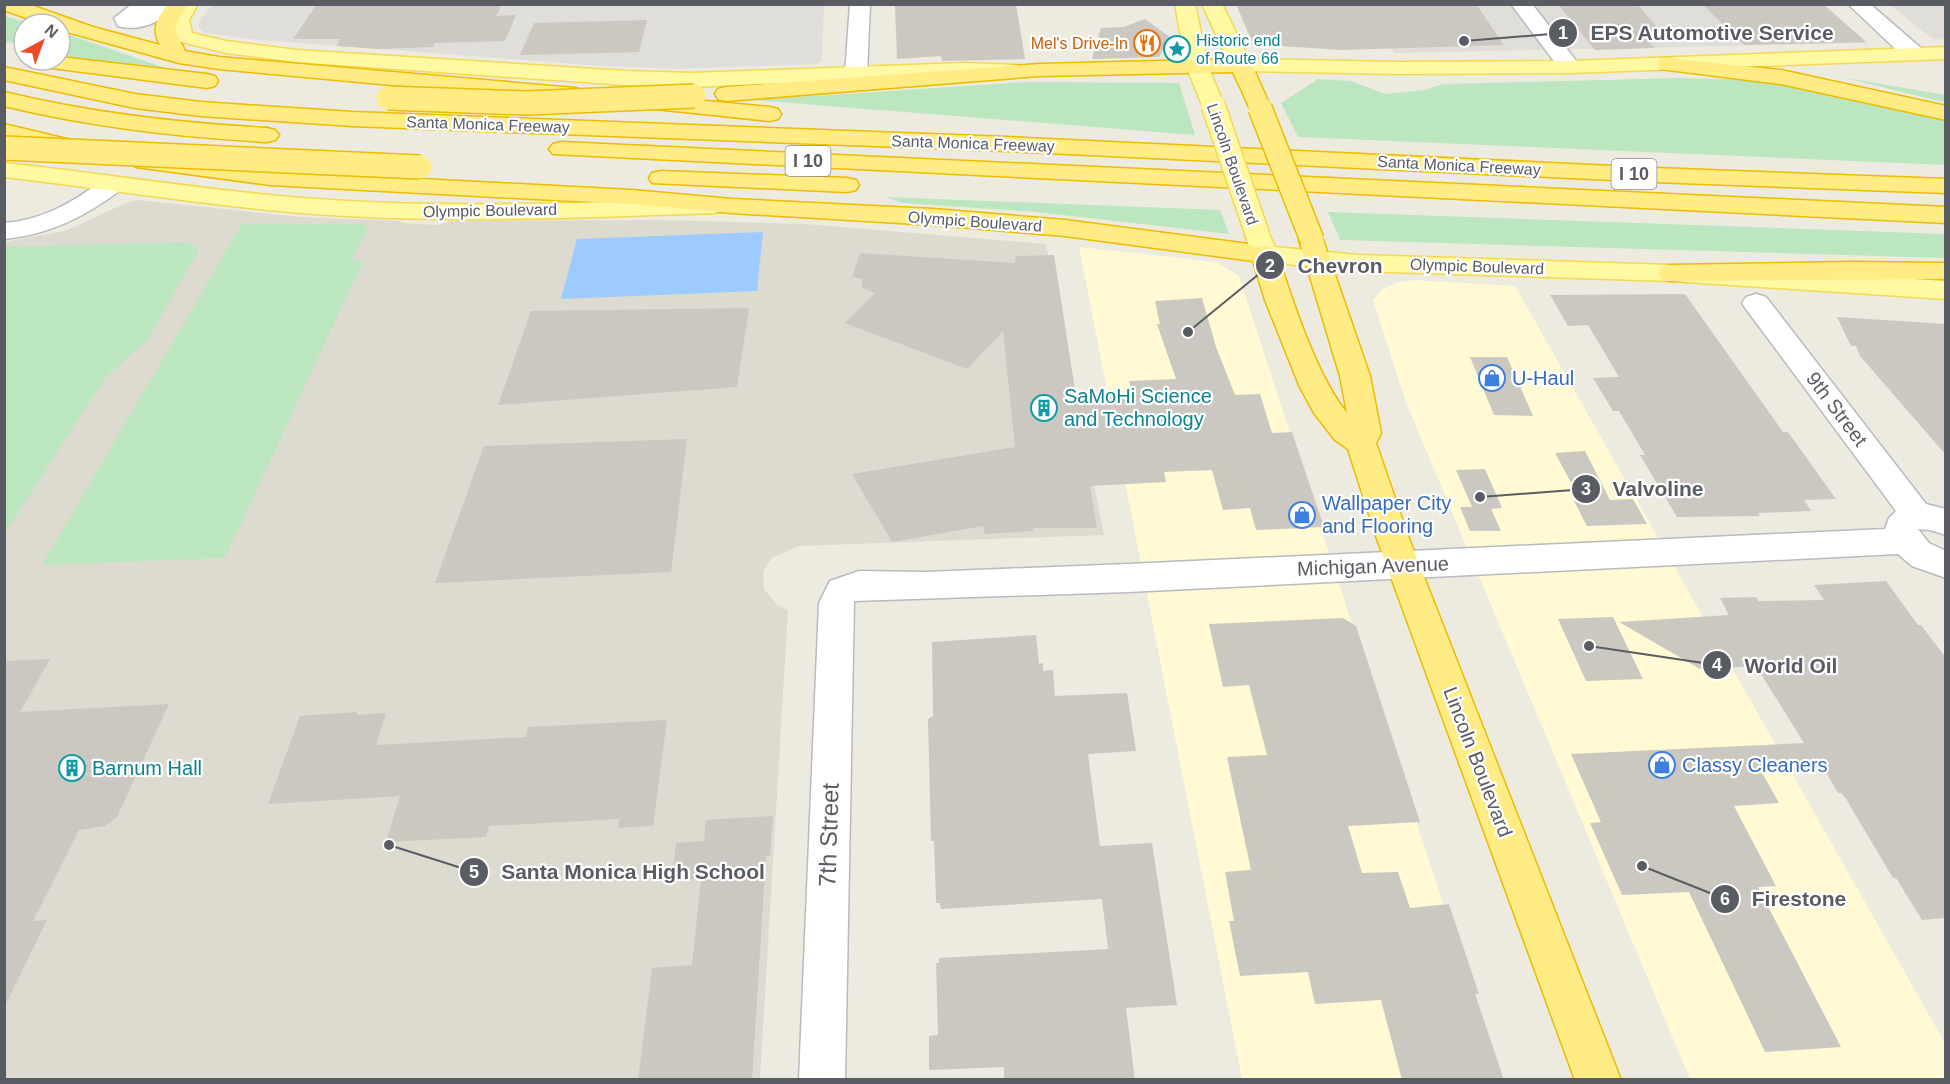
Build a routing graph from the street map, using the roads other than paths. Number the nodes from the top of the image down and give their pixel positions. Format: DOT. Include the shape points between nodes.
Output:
graph roads {
  1 [pos="8,4"];
  2 [pos="147,4"];
  3 [pos="166,4"];
  4 [pos="179,4"];
  5 [pos="188,4"];
  6 [pos="861,4"];
  7 [pos="1185,4"];
  8 [pos="1212,4"];
  9 [pos="1521,4"];
  10 [pos="1858,4"];
  11 [pos="1946,53"];
  12 [pos="1914,54"];
  13 [pos="179,57"];
  14 [pos="1668,64"];
  15 [pos="1241,65"];
  16 [pos="72,66"];
  17 [pos="1197,66"];
  18 [pos="1570,67"];
  19 [pos="1039,70"];
  20 [pos="4,73"];
  21 [pos="856,74"];
  22 [pos="1946,74"];
  23 [pos="291,90"];
  24 [pos="356,96"];
  25 [pos="4,99"];
  26 [pos="1946,113"];
  27 [pos="4,131"];
  28 [pos="1006,144"];
  29 [pos="4,148"];
  30 [pos="4,170"];
  31 [pos="112,184"];
  32 [pos="1946,186"];
  33 [pos="1615,201"];
  34 [pos="732,206"];
  35 [pos="1946,215"];
  36 [pos="4,231"];
  37 [pos="1261,245"];
  38 [pos="1315,249"];
  39 [pos="1946,271"];
  40 [pos="1671,273"];
  41 [pos="1946,290"];
  42 [pos="1756,303"];
  43 [pos="1361,443"];
  44 [pos="1923,527"];
  45 [pos="1404,565"];
  46 [pos="1946,565"];
  47 [pos="842,591"];
  48 [pos="822,1080"];
  49 [pos="1598,1080"];
  1 -- 13 [label="highway" via="132,46"];
  2 -- 3 [label="street" via="124,18 125,22 142,21"];
  4 -- 13 [label="highway" via="164,27 164,37"];
  5 -- 21 [label="main road" via="177,25 185,37 296,56 626,78 692,80"];
  6 -- 21 [label="street"];
  7 -- 17 [label="main road, Lincoln Boulevard"];
  8 -- 15 [label="main road, Lincoln Boulevard"];
  9 -- 18 [label="street"];
  10 -- 12 [label="street"];
  11 -- 12 [label="main road"];
  12 -- 14 [label="main road"];
  12 -- 22 [label="main road"];
  13 -- 28 [label="highway" via="915,128"];
  14 -- 18 [label="main road"];
  14 -- 26 [label="highway" via="1781,77"];
  15 -- 17 [label="highway"];
  15 -- 18 [label="main road" via="1398,69"];
  15 -- 38 [label="highway, Lincoln Boulevard, bridge"];
  16 -- 23 [label="highway"];
  17 -- 19 [label="highway"];
  17 -- 37 [label="main road, Lincoln Boulevard, bridge"];
  19 -- 21 [label="main road"];
  19 -- 24 [label="highway, bridge" via="694,96 527,103"];
  20 -- 28 [label="highway, Santa Monica Freeway / I 10" via="135,101 201,109 352,119"];
  25 -- 33 [label="highway, Santa Monica Freeway / I 10" via="80,116 199,132"];
  27 -- 34 [label="highway" via="138,161 270,178"];
  28 -- 32 [label="highway, Santa Monica Freeway / I 10"];
  29 -- 33 [label="highway, bridge" via="1151,196"];
  30 -- 31 [label="main road, Olympic Boulevard"];
  31 -- 34 [label="main road, Olympic Boulevard" via="357,209"];
  31 -- 36 [label="street" via="92,201 68,212 38,225"];
  33 -- 35 [label="highway, Santa Monica Freeway / I 10"];
  34 -- 37 [label="highway, Olympic Boulevard" via="933,217"];
  37 -- 38 [label="main road, Olympic Boulevard"];
  37 -- 43 [label="highway, Lincoln Boulevard" via="1314,385 1346,432"];
  38 -- 40 [label="main road, Olympic Boulevard" via="1370,263"];
  38 -- 43 [label="highway, Lincoln Boulevard" via="1363,410 1366,433"];
  39 -- 40 [label="highway"];
  40 -- 41 [label="main road, Olympic Boulevard"];
  42 -- 44 [label="street, 9th Street"];
  43 -- 45 [label="highway, Lincoln Boulevard"];
  44 -- 45 [label="street, Michigan Avenue"];
  44 -- 46 [label="street, 9th Street" via="1923,556"];
  45 -- 47 [label="street, Michigan Avenue" via="926,586 859,585"];
  45 -- 49 [label="highway, Lincoln Boulevard"];
  47 -- 48 [label="street, 7th Street" via="836,603"];
}
